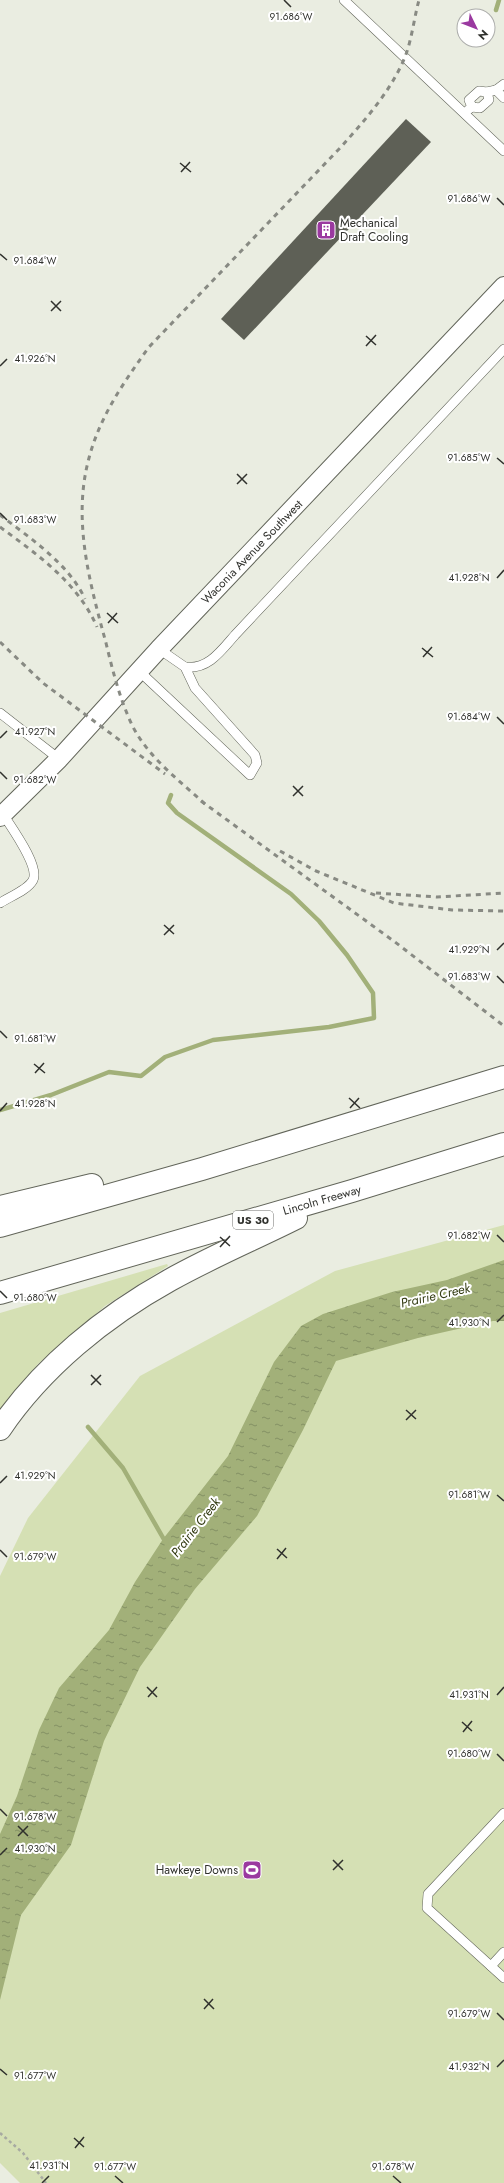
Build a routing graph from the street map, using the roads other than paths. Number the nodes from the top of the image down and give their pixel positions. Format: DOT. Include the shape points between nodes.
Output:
graph roads {
  1 [pos="344,0"];
  2 [pos="504,84"];
  3 [pos="492,91"];
  4 [pos="504,98"];
  5 [pos="468,110"];
  6 [pos="504,151"];
  7 [pos="504,286"];
  8 [pos="504,349"];
  9 [pos="159,649"];
  10 [pos="185,667"];
  11 [pos="139,671"];
  12 [pos="0,713"];
  13 [pos="59,759"];
  14 [pos="2,815"];
  15 [pos="0,903"];
  16 [pos="504,1077"];
  17 [pos="504,1144"];
  18 [pos="202,1169"];
  19 [pos="352,1191"];
  20 [pos="0,1207"];
  21 [pos="0,1226"];
  22 [pos="0,1294"];
  23 [pos="0,1429"];
  24 [pos="504,1813"];
  25 [pos="504,1952"];
  26 [pos="491,1966"];
  27 [pos="504,1978"];
  1 -- 5 [label="lane"];
  2 -- 3 [label="lane"];
  3 -- 4 [label="lane"];
  3 -- 5 [label="lane" via="480,91 468,100"];
  5 -- 6 [label="lane"];
  7 -- 9 [label="street, Waconia Avenue Southwest"];
  8 -- 10 [label="lane" via="216,657 194,668"];
  9 -- 10 [label="lane"];
  9 -- 11 [label="street, Waconia Avenue Southwest"];
  10 -- 11 [label="lane" via="195,688 255,755 257,763 250,776"];
  11 -- 13 [label="street, Waconia Avenue Southwest"];
  12 -- 13 [label="lane"];
  13 -- 14 [label="street, Waconia Avenue Southwest"];
  14 -- 15 [label="lane" via="33,863 35,874 32,881"];
  16 -- 18 [label="highway"];
  17 -- 19 [label="highway, Lincoln Freeway / US 30"];
  18 -- 20 [label="highway" via="159,1170"];
  18 -- 21 [label="highway"];
  19 -- 22 [label="highway, Lincoln Freeway / US 30"];
  19 -- 23 [label="highway" via="170,1280 112,1316 62,1358"];
  24 -- 26 [label="lane" via="428,1894 427,1908"];
  25 -- 26 [label="lane"];
  26 -- 27 [label="lane"];
}
